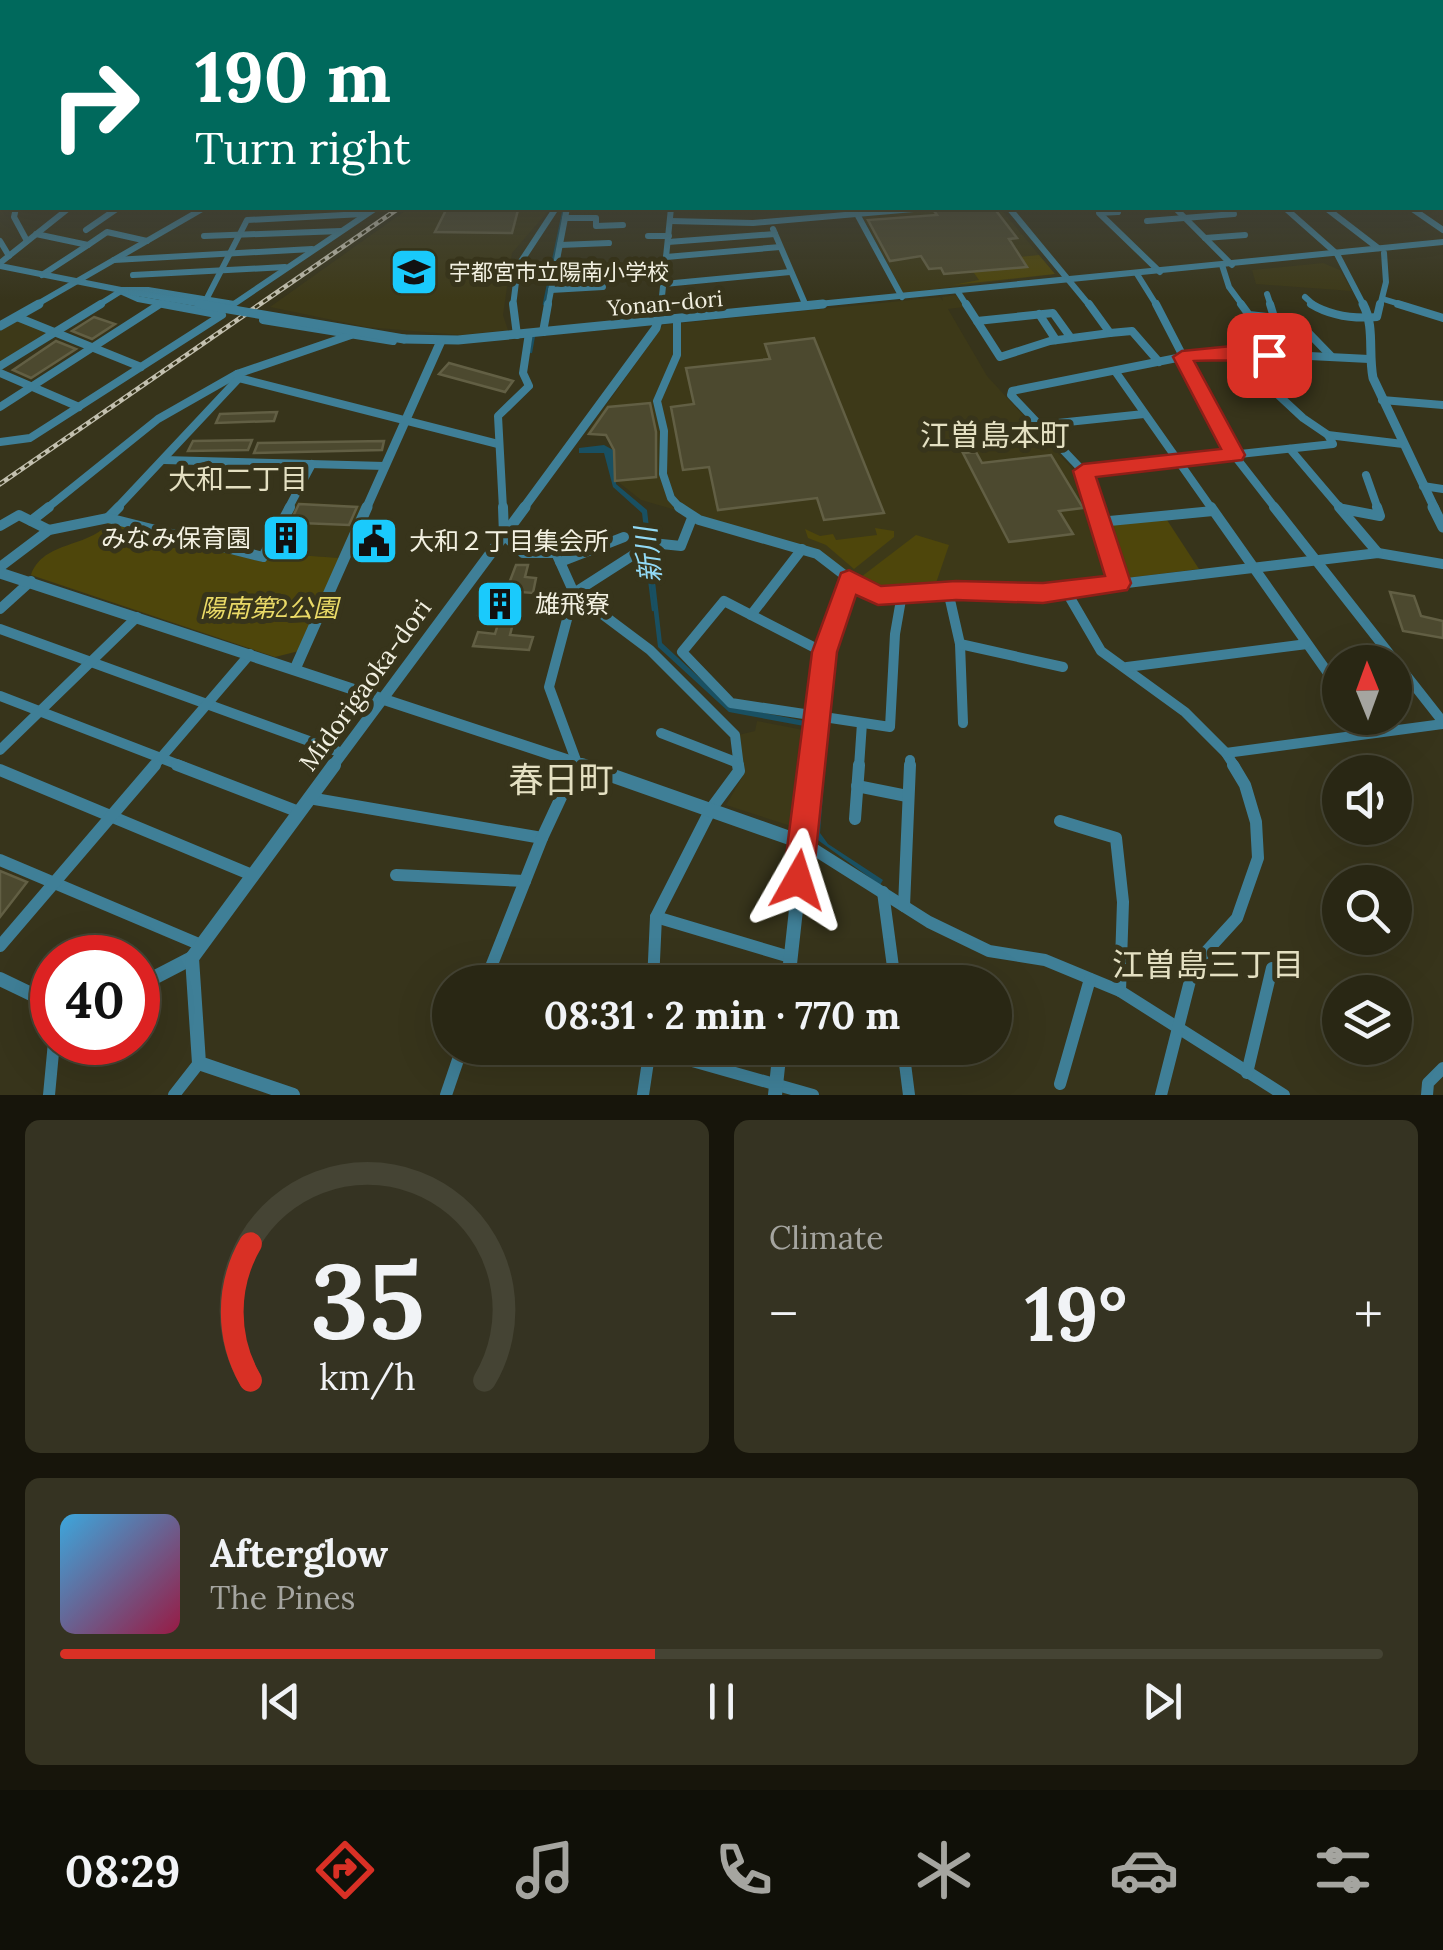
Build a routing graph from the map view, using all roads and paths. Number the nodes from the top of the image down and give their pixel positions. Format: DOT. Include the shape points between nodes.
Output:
graph roads {
  1 [pos="16,210"];
  2 [pos="66,210"];
  3 [pos="115,210"];
  4 [pos="200,210"];
  5 [pos="372,210"];
  6 [pos="554,210"];
  7 [pos="567,210"];
  8 [pos="671,210"];
  9 [pos="716,210"];
  10 [pos="903,210"];
  11 [pos="1011,210"];
  12 [pos="1177,210"];
  13 [pos="1287,210"];
  14 [pos="1329,210"];
  15 [pos="1415,210"];
  16 [pos="1118,212"];
  17 [pos="366,213"];
  18 [pos="858,214"];
  19 [pos="1234,214"];
  20 [pos="565,218"];
  21 [pos="1185,218"];
  22 [pos="670,221"];
  23 [pos="1147,221"];
  24 [pos="770,222"];
  25 [pos="714,223"];
  26 [pos="624,226"];
  27 [pos="86,230"];
  28 [pos="341,230"];
  29 [pos="1443,230"];
  30 [pos="36,234"];
  31 [pos="775,234"];
  32 [pos="1246,235"];
  33 [pos="204,236"];
  34 [pos="238,236"];
  35 [pos="648,236"];
  36 [pos="1205,238"];
  37 [pos="668,239"];
  38 [pos="0,241"];
  39 [pos="27,241"];
  40 [pos="146,241"];
  41 [pos="609,244"];
  42 [pos="88,245"];
  43 [pos="560,245"];
  44 [pos="1443,246"];
  45 [pos="780,247"];
  46 [pos="315,248"];
  47 [pos="1381,251"];
  48 [pos="230,253"];
  49 [pos="1337,254"];
  50 [pos="10,256"];
  51 [pos="666,258"];
  52 [pos="114,260"];
  53 [pos="602,264"];
  54 [pos="0,265"];
  55 [pos="1227,265"];
  56 [pos="556,266"];
  57 [pos="289,267"];
  58 [pos="221,270"];
  59 [pos="665,272"];
  60 [pos="790,272"];
  61 [pos="1160,272"];
  62 [pos="628,273"];
  63 [pos="1137,274"];
  64 [pos="42,275"];
  65 [pos="133,275"];
  66 [pos="1072,281"];
  67 [pos="76,282"];
  68 [pos="664,284"];
  69 [pos="604,287"];
  70 [pos="551,290"];
  71 [pos="123,291"];
  72 [pos="958,292"];
  73 [pos="1267,294"];
  74 [pos="902,297"];
  75 [pos="1305,298"];
  76 [pos="1383,299"];
  77 [pos="206,300"];
  78 [pos="161,303"];
  79 [pos="806,306"];
  80 [pos="274,312"];
  81 [pos="1039,314"];
  82 [pos="17,316"];
  83 [pos="1274,317"];
  84 [pos="1443,318"];
  85 [pos="1371,319"];
  86 [pos="262,320"];
  87 [pos="677,320"];
  88 [pos="660,321"];
  89 [pos="977,321"];
  90 [pos="0,326"];
  91 [pos="55,332"];
  92 [pos="542,332"];
  93 [pos="1110,333"];
  94 [pos="523,334"];
  95 [pos="350,336"];
  96 [pos="1072,338"];
  97 [pos="422,340"];
  98 [pos="1056,340"];
  99 [pos="441,341"];
  100 [pos="93,347"];
  101 [pos="1232,352"];
  102 [pos="1331,356"];
  103 [pos="1182,357"];
  104 [pos="1369,359"];
  105 [pos="1158,362"];
  106 [pos="141,367"];
  107 [pos="0,370"];
  108 [pos="1115,371"];
  109 [pos="238,376"];
  110 [pos="32,387"];
  111 [pos="1382,400"];
  112 [pos="79,406"];
  113 [pos="1443,406"];
  114 [pos="0,408"];
  115 [pos="1144,414"];
  116 [pos="406,420"];
  117 [pos="1039,424"];
  118 [pos="1328,435"];
  119 [pos="1,442"];
  120 [pos="498,444"];
  121 [pos="1403,444"];
  122 [pos="1290,449"];
  123 [pos="1234,455"];
  124 [pos="164,460"];
  125 [pos="1178,461"];
  126 [pos="312,464"];
  127 [pos="385,466"];
  128 [pos="1083,471"];
  129 [pos="1366,474"];
  130 [pos="1423,486"];
  131 [pos="1443,489"];
  132 [pos="1341,509"];
  133 [pos="1213,511"];
  134 [pos="108,518"];
  135 [pos="692,518"];
  136 [pos="31,521"];
  137 [pos="1099,522"];
  138 [pos="0,526"];
  139 [pos="1443,527"];
  140 [pos="49,530"];
  141 [pos="504,535"];
  142 [pos="624,537"];
  143 [pos="802,549"];
  144 [pos="1378,553"];
  145 [pos="1316,560"];
  146 [pos="560,562"];
  147 [pos="1443,564"];
  148 [pos="1254,568"];
  149 [pos="0,570"];
  150 [pos="849,579"];
  151 [pos="31,581"];
  152 [pos="1119,583"];
  153 [pos="948,591"];
  154 [pos="1066,591"];
  155 [pos="574,593"];
  156 [pos="902,594"];
  157 [pos="0,609"];
  158 [pos="752,615"];
  159 [pos="137,617"];
  160 [pos="0,629"];
  161 [pos="960,644"];
  162 [pos="1307,644"];
  163 [pos="825,652"];
  164 [pos="250,654"];
  165 [pos="90,664"];
  166 [pos="1322,665"];
  167 [pos="1063,667"];
  168 [pos="1126,667"];
  169 [pos="295,669"];
  170 [pos="0,696"];
  171 [pos="382,699"];
  172 [pos="207,704"];
  173 [pos="40,711"];
  174 [pos="817,718"];
  175 [pos="963,722"];
  176 [pos="1443,722"];
  177 [pos="862,723"];
  178 [pos="1412,726"];
  179 [pos="660,733"];
  180 [pos="1350,735"];
  181 [pos="0,750"];
  182 [pos="342,754"];
  183 [pos="1226,754"];
  184 [pos="162,758"];
  185 [pos="910,760"];
  186 [pos="577,762"];
  187 [pos="738,762"];
  188 [pos="0,770"];
  189 [pos="857,786"];
  190 [pos="907,796"];
  191 [pos="309,798"];
  192 [pos="712,809"];
  193 [pos="300,812"];
  194 [pos="112,816"];
  195 [pos="855,818"];
  196 [pos="1060,821"];
  197 [pos="542,838"];
  198 [pos="801,842"];
  199 [pos="0,860"];
  200 [pos="252,875"];
  201 [pos="396,875"];
  202 [pos="525,881"];
  203 [pos="53,885"];
  204 [pos="884,892"];
  205 [pos="904,906"];
  206 [pos="656,916"];
  207 [pos="0,946"];
  208 [pos="196,952"];
  209 [pos="790,957"];
  210 [pos="492,965"];
  211 [pos="654,965"];
  212 [pos="789,965"];
  213 [pos="893,965"];
  214 [pos="1272,968"];
  215 [pos="160,973"];
  216 [pos="0,979"];
  217 [pos="1090,979"];
  218 [pos="1120,991"];
  219 [pos="30,993"];
  220 [pos="1178,1031"];
  221 [pos="198,1064"];
  222 [pos="52,1065"];
  223 [pos="456,1065"];
  224 [pos="647,1065"];
  225 [pos="702,1065"];
  226 [pos="905,1065"];
  227 [pos="1443,1068"];
  228 [pos="1247,1073"];
  229 [pos="1060,1084"];
  230 [pos="776,1089"];
  231 [pos="49,1095"];
  232 [pos="174,1095"];
  233 [pos="293,1095"];
  234 [pos="446,1095"];
  235 [pos="643,1095"];
  236 [pos="813,1095"];
  237 [pos="909,1095"];
  238 [pos="1160,1095"];
  239 [pos="1284,1095"];
  240 [pos="1427,1095"];
  1 -- 39 [label="street"];
  2 -- 30 [label="street"];
  3 -- 27 [label="street"];
  4 -- 40 [label="street"];
  5 -- 17 [label="street"];
  6 -- 94 [label="street" via="522,250 515,270 510,299"];
  7 -- 20 [label="street"];
  8 -- 22 [label="street"];
  9 -- 25 [label="street"];
  10 -- 18 [label="street"];
  11 -- 66 [label="street"];
  12 -- 21 [label="street"];
  13 -- 49 [label="street"];
  14 -- 47 [label="street"];
  15 -- 29 [label="street"];
  16 -- 61 [label="street" via="1099,213"];
  17 -- 28 [label="street"];
  17 -- 34 [label="street" via="247,220"];
  18 -- 24 [label="street"];
  18 -- 74 [label="street"];
  19 -- 21 [label="street"];
  20 -- 26 [label="street"];
  20 -- 43 [label="street"];
  21 -- 23 [label="street"];
  21 -- 36 [label="street"];
  22 -- 25 [label="street"];
  22 -- 37 [label="street"];
  24 -- 25 [label="street"];
  24 -- 31 [label="street"];
  28 -- 34 [label="street"];
  28 -- 46 [label="street"];
  30 -- 39 [label="street"];
  30 -- 42 [label="street"];
  31 -- 37 [label="street"];
  31 -- 45 [label="street"];
  32 -- 36 [label="street"];
  33 -- 34 [label="street"];
  34 -- 48 [label="street"];
  35 -- 37 [label="street"];
  36 -- 55 [label="street"];
  37 -- 51 [label="street"];
  38 -- 50 [label="street"];
  39 -- 50 [label="street"];
  40 -- 42 [label="street" via="107,232"];
  40 -- 52 [label="street"];
  41 -- 43 [label="street"];
  42 -- 64 [label="street"];
  43 -- 56 [label="street"];
  44 -- 47 [label="street, Yonan-dori"];
  45 -- 51 [label="street"];
  45 -- 60 [label="street"];
  46 -- 48 [label="street"];
  46 -- 57 [label="street"];
  47 -- 49 [label="street, Yonan-dori"];
  47 -- 76 [label="street"];
  48 -- 52 [label="street"];
  48 -- 58 [label="street"];
  49 -- 55 [label="street, Yonan-dori"];
  49 -- 85 [label="street"];
  50 -- 54 [label="street"];
  51 -- 59 [label="street"];
  52 -- 67 [label="street"];
  53 -- 56 [label="street"];
  54 -- 64 [label="street, Yonan-dori"];
  55 -- 61 [label="street, Yonan-dori"];
  55 -- 83 [label="street" via="1229,287 1249,315"];
  56 -- 70 [label="street"];
  57 -- 58 [label="street"];
  57 -- 77 [label="street" via="234,304"];
  58 -- 65 [label="street"];
  58 -- 77 [label="street"];
  59 -- 62 [label="street"];
  59 -- 68 [label="street"];
  60 -- 68 [label="street"];
  60 -- 79 [label="street"];
  61 -- 63 [label="street, Yonan-dori"];
  63 -- 66 [label="street, Yonan-dori"];
  63 -- 103 [label="street"];
  64 -- 67 [label="street, Yonan-dori"];
  66 -- 72 [label="street, Yonan-dori"];
  66 -- 93 [label="street"];
  67 -- 71 [label="street, Yonan-dori"];
  67 -- 82 [label="street"];
  68 -- 88 [label="street"];
  69 -- 70 [label="street"];
  70 -- 92 [label="street"];
  71 -- 77 [label="street"];
  71 -- 78 [label="street"];
  71 -- 91 [label="street"];
  71 -- 97 [label="street, Yonan-dori, bridge"];
  72 -- 74 [label="street, Yonan-dori"];
  72 -- 89 [label="street"];
  73 -- 83 [label="street"];
  74 -- 79 [label="street, Yonan-dori"];
  75 -- 85 [label="street" via="1321,310"];
  76 -- 84 [label="street"];
  76 -- 85 [label="street"];
  78 -- 100 [label="street"];
  78 -- 106 [label="street" via="222,315"];
  79 -- 87 [label="street, Yonan-dori"];
  80 -- 97 [label="street"];
  81 -- 89 [label="street"];
  81 -- 96 [label="street" via="1053,313"];
  81 -- 98 [label="street"];
  82 -- 90 [label="street"];
  82 -- 91 [label="street"];
  83 -- 102 [label="street" via="1296,320"];
  85 -- 104 [label="street"];
  86 -- 95 [label="street"];
  87 -- 88 [label="street, Yonan-dori"];
  87 -- 135 [label="street" via="677,355 656,401 664,431 663,474 671,498"];
  88 -- 92 [label="street, Yonan-dori"];
  88 -- 141 [label="street, Midorigaoka-dori"];
  89 -- 98 [label="street" via="1000,357"];
  91 -- 100 [label="street"];
  91 -- 107 [label="street"];
  92 -- 94 [label="street, Yonan-dori"];
  93 -- 96 [label="street"];
  93 -- 105 [label="street" via="1132,331"];
  94 -- 99 [label="street, Yonan-dori"];
  94 -- 120 [label="street" via="529,386 498,416"];
  95 -- 97 [label="street"];
  95 -- 109 [label="street"];
  96 -- 98 [label="street"];
  97 -- 99 [label="street, Yonan-dori"];
  99 -- 116 [label="street"];
  100 -- 106 [label="street"];
  100 -- 110 [label="street"];
  101 -- 102 [label="street"];
  101 -- 103 [label="street"];
  101 -- 118 [label="street"];
  102 -- 104 [label="street"];
  103 -- 105 [label="street"];
  103 -- 123 [label="street"];
  104 -- 111 [label="street"];
  105 -- 108 [label="street"];
  106 -- 112 [label="street"];
  107 -- 110 [label="street"];
  108 -- 115 [label="street"];
  108 -- 117 [label="street" via="1012,391"];
  109 -- 116 [label="street"];
  109 -- 124 [label="street"];
  109 -- 136 [label="street" via="220,380 138,435"];
  110 -- 112 [label="street"];
  110 -- 114 [label="street"];
  111 -- 113 [label="street"];
  111 -- 121 [label="street"];
  112 -- 119 [label="street" via="30,438"];
  115 -- 117 [label="street"];
  115 -- 125 [label="street"];
  116 -- 120 [label="street"];
  116 -- 127 [label="street"];
  117 -- 128 [label="street"];
  118 -- 121 [label="street"];
  118 -- 122 [label="street" via="1333,444"];
  120 -- 141 [label="street"];
  121 -- 130 [label="street"];
  122 -- 123 [label="street"];
  122 -- 132 [label="street"];
  123 -- 125 [label="street"];
  123 -- 145 [label="street"];
  124 -- 126 [label="street"];
  124 -- 134 [label="street"];
  125 -- 128 [label="street"];
  125 -- 133 [label="street"];
  126 -- 127 [label="street"];
  126 -- 134 [label="street" via="263,558"];
  127 -- 169 [label="street"];
  128 -- 137 [label="street"];
  129 -- 132 [label="street" via="1380,516"];
  130 -- 131 [label="street"];
  130 -- 139 [label="street"];
  132 -- 144 [label="street"];
  133 -- 137 [label="street"];
  133 -- 148 [label="street"];
  134 -- 140 [label="street"];
  135 -- 143 [label="street"];
  135 -- 155 [label="street" via="681,546 652,543"];
  136 -- 138 [label="street" via="19,515"];
  136 -- 140 [label="street"];
  137 -- 152 [label="street"];
  140 -- 149 [label="street"];
  141 -- 146 [label="street" via="523,553 556,553"];
  141 -- 171 [label="street, Midorigaoka-dori"];
  142 -- 146 [label="street"];
  143 -- 150 [label="street"];
  143 -- 158 [label="street"];
  144 -- 145 [label="street"];
  144 -- 147 [label="street"];
  145 -- 148 [label="street"];
  145 -- 176 [label="street"];
  146 -- 155 [label="street"];
  148 -- 152 [label="street"];
  148 -- 162 [label="street"];
  149 -- 151 [label="street"];
  150 -- 156 [label="street" via="870,594"];
  150 -- 163 [label="street"];
  151 -- 157 [label="street"];
  151 -- 159 [label="street"];
  152 -- 154 [label="street"];
  153 -- 154 [label="street"];
  153 -- 156 [label="street"];
  153 -- 161 [label="street"];
  154 -- 168 [label="street" via="1101,651"];
  155 -- 186 [label="street" via="550,687"];
  155 -- 187 [label="street" via="650,650 735,735"];
  156 -- 177 [label="street" via="890,726"];
  158 -- 163 [label="street"];
  158 -- 174 [label="street" via="724,601 682,652 731,702"];
  159 -- 164 [label="street"];
  159 -- 165 [label="street"];
  160 -- 165 [label="street"];
  161 -- 167 [label="street"];
  161 -- 175 [label="street"];
  162 -- 166 [label="street"];
  162 -- 168 [label="street"];
  163 -- 174 [label="street"];
  164 -- 169 [label="street"];
  164 -- 172 [label="street"];
  165 -- 172 [label="street"];
  165 -- 173 [label="street"];
  168 -- 183 [label="street" via="1195,720"];
  169 -- 171 [label="street"];
  170 -- 173 [label="street"];
  171 -- 182 [label="street, Midorigaoka-dori"];
  171 -- 186 [label="street"];
  172 -- 182 [label="street"];
  172 -- 184 [label="street"];
  173 -- 181 [label="street"];
  173 -- 184 [label="street"];
  174 -- 177 [label="street"];
  174 -- 198 [label="street"];
  176 -- 178 [label="street"];
  177 -- 189 [label="street"];
  179 -- 187 [label="street"];
  180 -- 183 [label="street"];
  182 -- 191 [label="street, Midorigaoka-dori"];
  183 -- 220 [label="street" via="1250,803 1258,858 1237,918 1194,965"];
  184 -- 193 [label="street"];
  184 -- 194 [label="street"];
  185 -- 190 [label="street"];
  186 -- 192 [label="street"];
  186 -- 197 [label="street"];
  187 -- 192 [label="street" via="739,771"];
  188 -- 194 [label="street"];
  189 -- 190 [label="street"];
  189 -- 195 [label="street"];
  190 -- 205 [label="street"];
  191 -- 193 [label="street, Midorigaoka-dori"];
  191 -- 197 [label="street"];
  192 -- 198 [label="street"];
  192 -- 206 [label="street"];
  193 -- 200 [label="street, Midorigaoka-dori"];
  194 -- 200 [label="street"];
  194 -- 203 [label="street"];
  196 -- 218 [label="street" via="1116,838 1123,902"];
  197 -- 202 [label="street"];
  198 -- 204 [label="street"];
  198 -- 209 [label="street"];
  199 -- 203 [label="street"];
  200 -- 208 [label="street, Midorigaoka-dori"];
  201 -- 202 [label="street"];
  202 -- 210 [label="street"];
  203 -- 207 [label="street"];
  203 -- 208 [label="street"];
  204 -- 205 [label="street"];
  204 -- 213 [label="street"];
  205 -- 217 [label="street" via="989,951 1045,960"];
  206 -- 209 [label="street"];
  206 -- 211 [label="street"];
  208 -- 215 [label="street"];
  208 -- 221 [label="street"];
  209 -- 212 [label="street"];
  214 -- 228 [label="street"];
  216 -- 219 [label="street"];
  217 -- 218 [label="street"];
  217 -- 229 [label="street"];
  218 -- 220 [label="street"];
  220 -- 228 [label="street"];
  220 -- 238 [label="street"];
  221 -- 232 [label="street"];
  221 -- 233 [label="street"];
  222 -- 231 [label="street"];
  223 -- 234 [label="street"];
  224 -- 235 [label="street"];
  225 -- 230 [label="street"];
  226 -- 237 [label="street"];
  227 -- 240 [label="street" via="1428,1083"];
  228 -- 239 [label="street"];
  230 -- 236 [label="street"];
}
